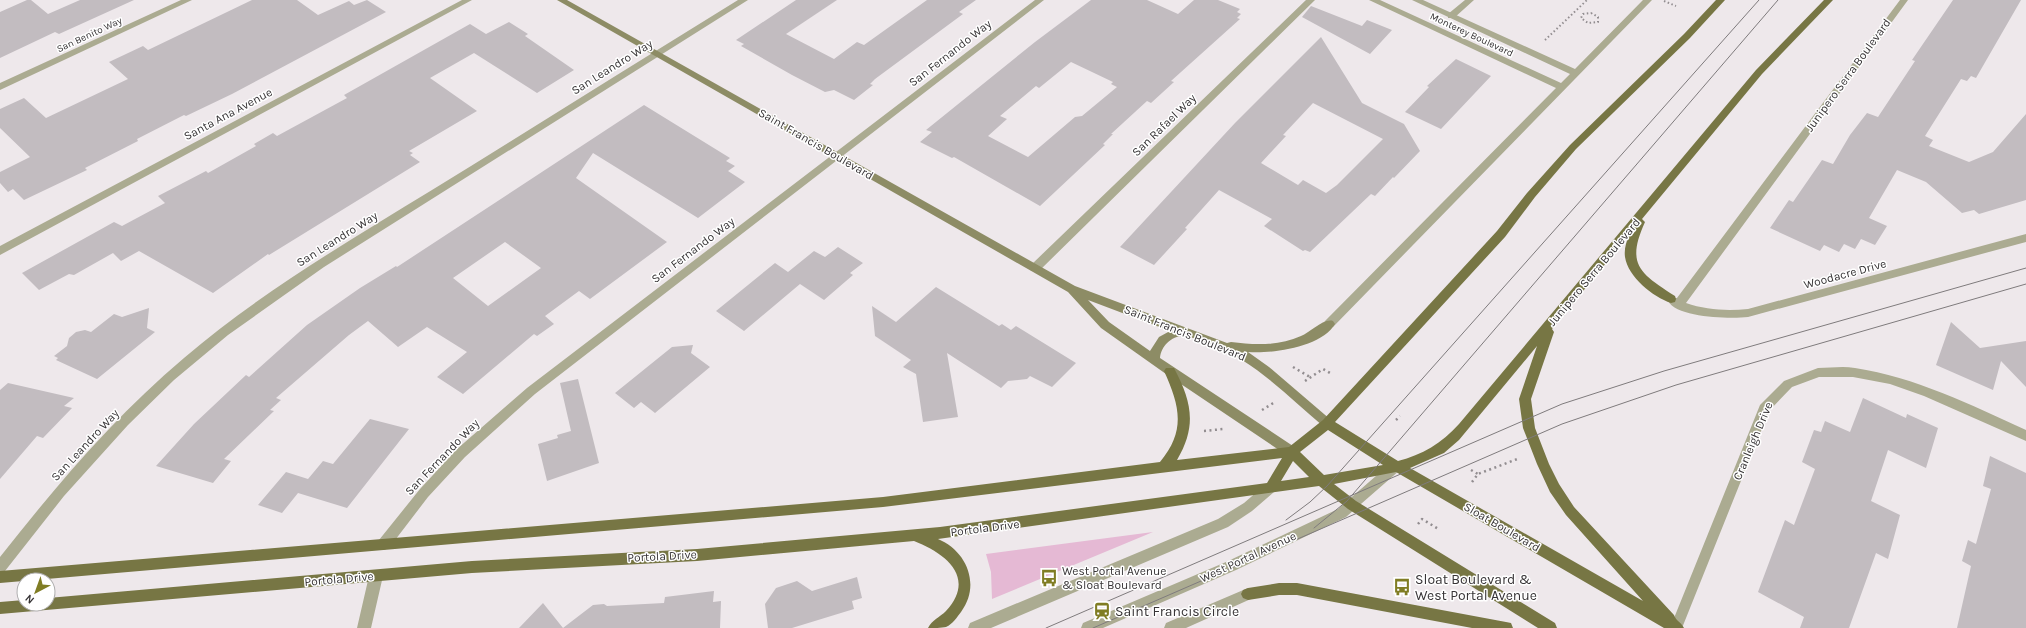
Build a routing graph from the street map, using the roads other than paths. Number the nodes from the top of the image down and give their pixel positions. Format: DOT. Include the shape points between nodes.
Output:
graph roads {
  1 [pos="188,0"];
  2 [pos="468,0"];
  3 [pos="561,0"];
  4 [pos="744,0"];
  5 [pos="1040,0"];
  6 [pos="1311,0"];
  7 [pos="1372,0"];
  8 [pos="1416,0"];
  9 [pos="1470,0"];
  10 [pos="1648,0"];
  11 [pos="1721,0"];
  12 [pos="1828,0"];
  13 [pos="1904,0"];
  14 [pos="1451,16"];
  15 [pos="657,54"];
  16 [pos="1576,73"];
  17 [pos="0,87"];
  18 [pos="1562,87"];
  19 [pos="837,156"];
  20 [pos="1644,212"];
  21 [pos="2026,238"];
  22 [pos="0,251"];
  23 [pos="1035,268"];
  24 [pos="1071,288"];
  25 [pos="1675,302"];
  26 [pos="1329,324"];
  27 [pos="1551,324"];
  28 [pos="1187,332"];
  29 [pos="1218,344"];
  30 [pos="1154,360"];
  31 [pos="1170,372"];
  32 [pos="1327,423"];
  33 [pos="2026,436"];
  34 [pos="1292,452"];
  35 [pos="1396,466"];
  36 [pos="1163,468"];
  37 [pos="1321,481"];
  38 [pos="1270,488"];
  39 [pos="1352,505"];
  40 [pos="911,536"];
  41 [pos="384,544"];
  42 [pos="0,567"];
  43 [pos="376,576"];
  44 [pos="0,577"];
  45 [pos="1248,594"];
  46 [pos="0,608"];
  47 [pos="364,628"];
  48 [pos="935,628"];
  49 [pos="975,628"];
  50 [pos="1088,628"];
  51 [pos="1171,628"];
  52 [pos="1506,628"];
  53 [pos="1550,628"];
  54 [pos="1676,628"];
  1 -- 17 [label="street, San Benito Way"];
  2 -- 22 [label="street, Santa Ana Avenue"];
  3 -- 15 [label="main road, Saint Francis Boulevard"];
  4 -- 15 [label="street, San Leandro Way"];
  5 -- 19 [label="street, San Fernando Way"];
  6 -- 23 [label="street, San Rafael Way"];
  7 -- 18 [label="street, Monterey Boulevard"];
  8 -- 14 [label="street, Monterey Boulevard"];
  9 -- 14 [label="street"];
  10 -- 16 [label="street"];
  11 -- 32 [label="main road" via="1573,147 1531,194 1501,234"];
  12 -- 20 [label="main road, Junipero Serra Boulevard" via="1759,72"];
  13 -- 25 [label="street, Junipero Serra Boulevard"];
  14 -- 16 [label="street, Monterey Boulevard"];
  15 -- 19 [label="main road, Saint Francis Boulevard"];
  15 -- 42 [label="street, San Leandro Way" via="320,264 219,336 170,377 122,423 76,473"];
  16 -- 18 [label="street"];
  18 -- 26 [label="street"];
  19 -- 23 [label="main road, Saint Francis Boulevard"];
  19 -- 41 [label="street, San Fernando Way" via="494,422 424,493"];
  20 -- 25 [label="main road" via="1631,245 1631,260 1640,275"];
  20 -- 27 [label="main road, Junipero Serra Boulevard"];
  21 -- 25 [label="street, Woodacre Drive" via="1748,313 1714,314 1696,311"];
  23 -- 24 [label="main road, Saint Francis Boulevard"];
  24 -- 28 [label="main road, Saint Francis Boulevard"];
  24 -- 30 [label="main road, Saint Francis Boulevard" via="1105,325"];
  26 -- 29 [label="main road" via="1310,338 1288,346 1264,349"];
  27 -- 35 [label="main road, Junipero Serra Boulevard" via="1452,440 1429,455"];
  27 -- 54 [label="main road" via="1525,399 1529,428 1543,464 1554,488 1570,511"];
  28 -- 29 [label="main road, Saint Francis Boulevard"];
  28 -- 30 [label="main road" via="1173,334 1161,340 1154,352"];
  29 -- 32 [label="main road, Saint Francis Boulevard" via="1256,363"];
  30 -- 31 [label="main road, Saint Francis Boulevard"];
  31 -- 34 [label="main road, Saint Francis Boulevard"];
  31 -- 36 [label="main road" via="1182,399 1186,419 1178,448"];
  32 -- 34 [label="main road"];
  32 -- 35 [label="main road, Sloat Boulevard"];
  33 -- 54 [label="street, Cranleigh Drive" via="1922,389 1891,378 1832,371 1808,375 1788,383 1773,394 1764,408"];
  34 -- 36 [label="main road"];
  34 -- 37 [label="main road"];
  34 -- 38 [label="main road"];
  35 -- 37 [label="main road, Junipero Serra Boulevard"];
  35 -- 39 [label="street, West Portal Avenue"];
  35 -- 54 [label="main road, Sloat Boulevard"];
  36 -- 41 [label="main road" via="918,499"];
  37 -- 38 [label="main road, Portola Drive"];
  37 -- 39 [label="main road"];
  38 -- 40 [label="main road, Portola Drive" via="987,528"];
  38 -- 49 [label="street" via="1248,507 1223,523"];
  39 -- 50 [label="street, West Portal Avenue" via="1238,563"];
  39 -- 53 [label="main road"];
  40 -- 43 [label="main road, Portola Drive" via="697,555 472,567"];
  40 -- 48 [label="main road" via="947,550 955,557 964,576 963,595 959,605"];
  41 -- 44 [label="main road"];
  43 -- 46 [label="main road, Portola Drive"];
  43 -- 47 [label="street"];
  45 -- 51 [label="street"];
  45 -- 52 [label="main road" via="1278,589 1303,590"];
}
